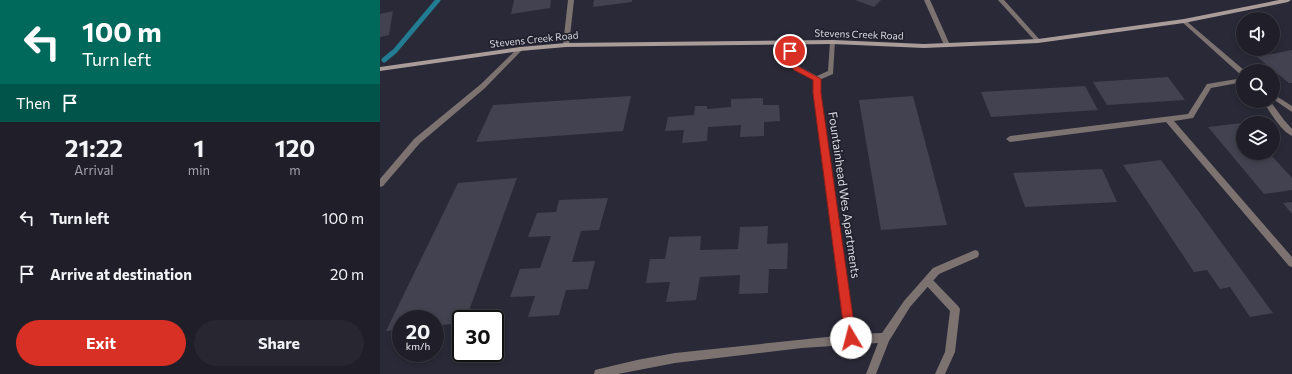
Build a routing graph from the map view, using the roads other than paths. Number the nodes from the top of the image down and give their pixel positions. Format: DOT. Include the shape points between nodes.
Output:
graph roads {
  1 [pos="571,0"];
  2 [pos="926,0"];
  3 [pos="1001,0"];
  4 [pos="1288,0"];
  5 [pos="1273,1"];
  6 [pos="1184,21"];
  7 [pos="1038,41"];
  8 [pos="792,42"];
  9 [pos="833,42"];
  10 [pos="947,44"];
  11 [pos="566,45"];
  12 [pos="520,49"];
  13 [pos="1236,67"];
  14 [pos="380,69"];
  15 [pos="817,79"];
  16 [pos="1236,81"];
  17 [pos="1280,101"];
  18 [pos="1271,108"];
  19 [pos="1292,110"];
  20 [pos="1168,119"];
  21 [pos="1292,133"];
  22 [pos="1010,139"];
  23 [pos="380,184"];
  24 [pos="975,254"];
  25 [pos="1292,262"];
  26 [pos="928,281"];
  27 [pos="851,338"];
  28 [pos="884,338"];
  29 [pos="599,374"];
  30 [pos="871,374"];
  31 [pos="940,374"];
  1 -- 11 [label="street"];
  2 -- 10 [label="street"];
  3 -- 7 [label="street"];
  4 -- 5 [label="street, Stevens Creek Road"];
  5 -- 6 [label="street, Stevens Creek Road"];
  6 -- 7 [label="street, Stevens Creek Road"];
  6 -- 13 [label="street"];
  7 -- 10 [label="street, Stevens Creek Road"];
  8 -- 9 [label="street, Stevens Creek Road"];
  8 -- 11 [label="street, Stevens Creek Road"];
  8 -- 15 [label="street" via="788,60 796,68"];
  9 -- 10 [label="street, Stevens Creek Road" via="924,46"];
  9 -- 15 [label="street" via="830,72"];
  11 -- 12 [label="street, Stevens Creek Road"];
  12 -- 14 [label="street, Stevens Creek Road"];
  12 -- 23 [label="street" via="483,86 417,141"];
  15 -- 27 [label="street, Fountainhead Wes Apartments"];
  16 -- 20 [label="street" via="1209,86 1190,116"];
  17 -- 19 [label="street"];
  18 -- 21 [label="street"];
  20 -- 22 [label="street"];
  20 -- 25 [label="street"];
  24 -- 26 [label="street" via="936,271"];
  26 -- 28 [label="street" via="907,304"];
  26 -- 31 [label="street" via="954,309 950,352"];
  27 -- 28 [label="street"];
  27 -- 29 [label="street" via="701,355 625,366"];
  28 -- 30 [label="street"];
}
